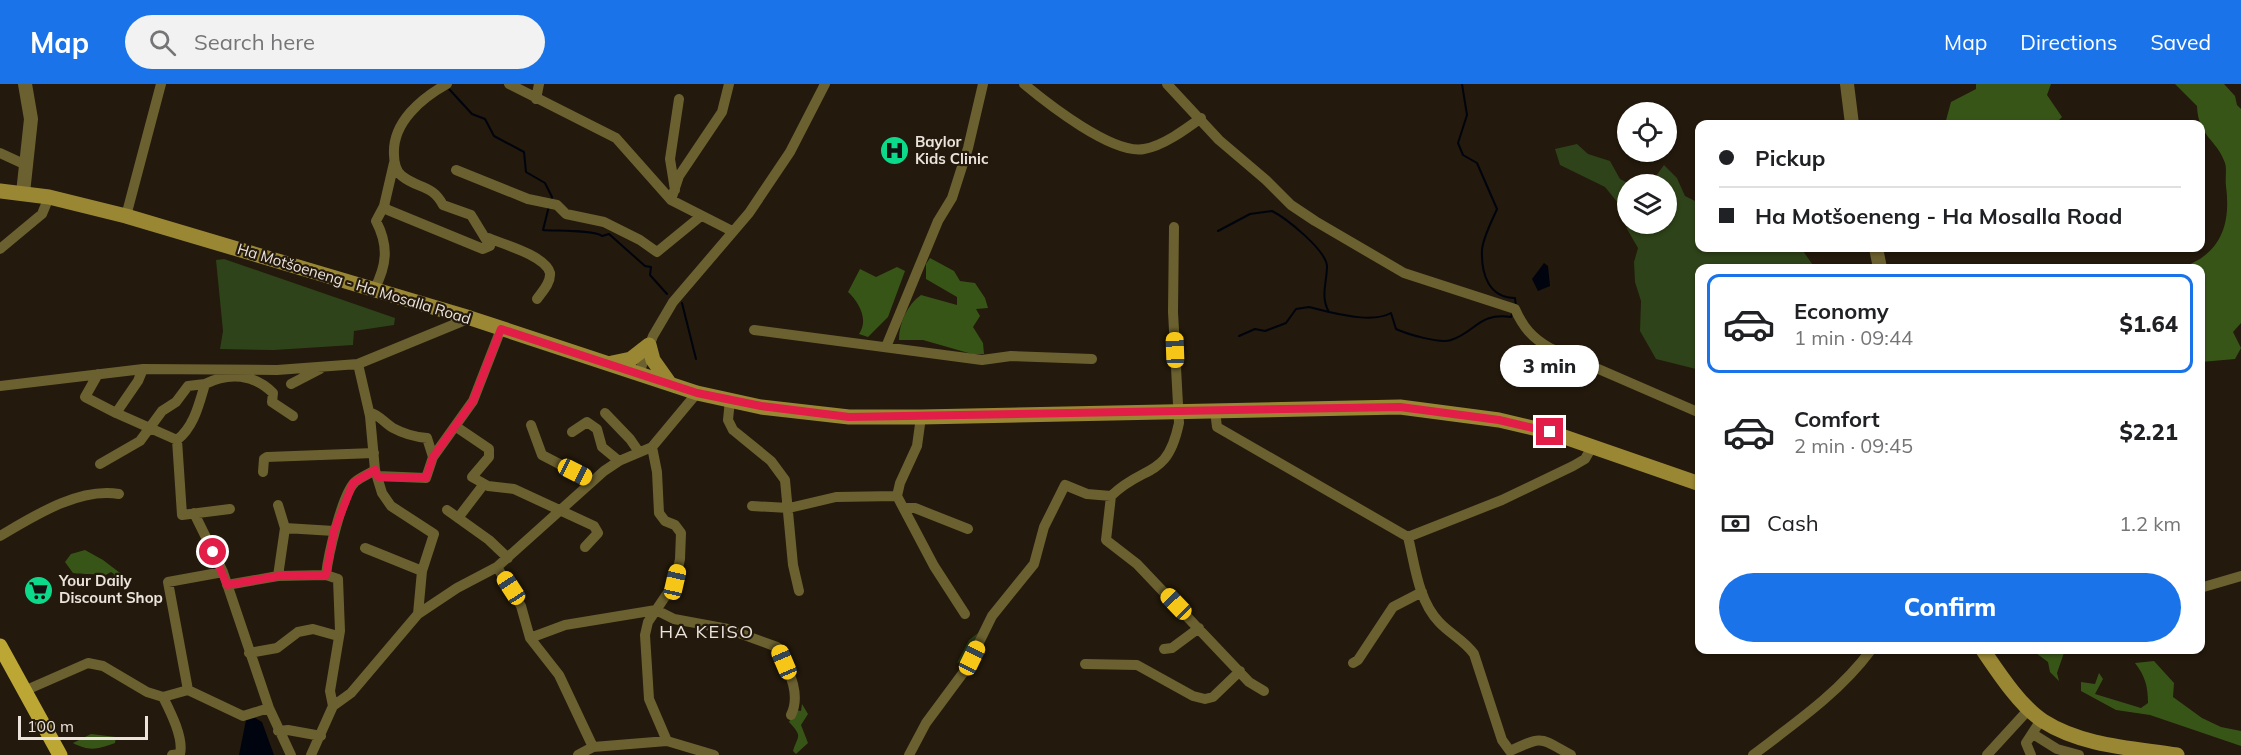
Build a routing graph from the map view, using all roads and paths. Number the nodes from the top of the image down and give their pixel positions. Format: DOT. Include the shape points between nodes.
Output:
graph roads {
  1 [pos="25,84"];
  2 [pos="161,84"];
  3 [pos="447,84"];
  4 [pos="509,84"];
  5 [pos="539,84"];
  6 [pos="729,84"];
  7 [pos="825,84"];
  8 [pos="983,84"];
  9 [pos="1024,84"];
  10 [pos="1167,84"];
  11 [pos="1847,84"];
  12 [pos="536,99"];
  13 [pos="679,99"];
  14 [pos="1201,118"];
  15 [pos="1852,120"];
  16 [pos="0,153"];
  17 [pos="394,163"];
  18 [pos="26,169"];
  19 [pos="456,170"];
  20 [pos="0,190"];
  21 [pos="23,193"];
  22 [pos="673,195"];
  23 [pos="49,197"];
  24 [pos="384,206"];
  25 [pos="126,216"];
  26 [pos="701,216"];
  27 [pos="1174,227"];
  28 [pos="732,231"];
  29 [pos="488,238"];
  30 [pos="0,249"];
  31 [pos="374,290"];
  32 [pos="537,299"];
  33 [pos="470,318"];
  34 [pos="501,329"];
  35 [pos="754,330"];
  36 [pos="649,345"];
  37 [pos="886,347"];
  38 [pos="1092,358"];
  39 [pos="609,363"];
  40 [pos="358,364"];
  41 [pos="326,366"];
  42 [pos="143,369"];
  43 [pos="639,373"];
  44 [pos="98,374"];
  45 [pos="205,384"];
  46 [pos="291,384"];
  47 [pos="670,384"];
  48 [pos="0,386"];
  49 [pos="697,393"];
  50 [pos="730,400"];
  51 [pos="1215,411"];
  52 [pos="1695,411"];
  53 [pos="369,412"];
  54 [pos="116,413"];
  55 [pos="605,413"];
  56 [pos="1178,413"];
  57 [pos="293,416"];
  58 [pos="921,417"];
  59 [pos="531,425"];
  60 [pos="150,426"];
  61 [pos="455,426"];
  62 [pos="572,432"];
  63 [pos="177,440"];
  64 [pos="652,447"];
  65 [pos="1592,447"];
  66 [pos="639,452"];
  67 [pos="374,453"];
  68 [pos="433,457"];
  69 [pos="619,460"];
  70 [pos="100,464"];
  71 [pos="263,472"];
  72 [pos="376,473"];
  73 [pos="592,480"];
  74 [pos="1695,482"];
  75 [pos="484,484"];
  76 [pos="119,494"];
  77 [pos="897,496"];
  78 [pos="1111,496"];
  79 [pos="278,505"];
  80 [pos="752,506"];
  81 [pos="789,508"];
  82 [pos="906,508"];
  83 [pos="230,509"];
  84 [pos="447,510"];
  85 [pos="561,511"];
  86 [pos="194,513"];
  87 [pos="458,518"];
  88 [pos="285,528"];
  89 [pos="968,529"];
  90 [pos="334,531"];
  91 [pos="0,536"];
  92 [pos="1408,537"];
  93 [pos="585,547"];
  94 [pos="365,548"];
  95 [pos="508,558"];
  96 [pos="497,567"];
  97 [pos="223,572"];
  98 [pos="422,572"];
  99 [pos="326,575"];
  100 [pos="278,576"];
  101 [pos="2241,576"];
  102 [pos="227,585"];
  103 [pos="2205,587"];
  104 [pos="799,591"];
  105 [pos="1422,592"];
  106 [pos="656,610"];
  107 [pos="418,614"];
  108 [pos="965,614"];
  109 [pos="1199,628"];
  110 [pos="338,636"];
  111 [pos="530,638"];
  112 [pos="0,646"];
  113 [pos="1164,649"];
  114 [pos="249,653"];
  115 [pos="1868,654"];
  116 [pos="1986,654"];
  117 [pos="1353,663"];
  118 [pos="1085,664"];
  119 [pos="1240,671"];
  120 [pos="188,690"];
  121 [pos="24,691"];
  122 [pos="1264,692"];
  123 [pos="163,697"];
  124 [pos="333,706"];
  125 [pos="269,708"];
  126 [pos="2030,708"];
  127 [pos="791,716"];
  128 [pos="2042,720"];
  129 [pos="278,731"];
  130 [pos="2033,734"];
  131 [pos="321,736"];
  132 [pos="667,741"];
  133 [pos="593,747"];
  134 [pos="1508,753"];
  135 [pos="60,755"];
  136 [pos="172,755"];
  137 [pos="291,755"];
  138 [pos="311,755"];
  139 [pos="578,755"];
  140 [pos="714,755"];
  141 [pos="909,755"];
  142 [pos="1571,755"];
  143 [pos="1753,755"];
  144 [pos="1987,755"];
  145 [pos="2031,755"];
  146 [pos="2079,755"];
  147 [pos="2177,755"];
  1 -- 18 [label="street" via="31,119"];
  2 -- 25 [label="street"];
  3 -- 17 [label="street" via="430,93 402,123 393,151"];
  4 -- 12 [label="street"];
  5 -- 12 [label="street"];
  6 -- 22 [label="street" via="722,112 679,176"];
  7 -- 28 [label="street" via="790,152 749,213"];
  8 -- 37 [label="street" via="952,198 938,221"];
  9 -- 14 [label="street" via="1087,130 1128,149 1144,150 1156,145"];
  10 -- 14 [label="street"];
  11 -- 15 [label="street"];
  12 -- 22 [label="street" via="616,138"];
  13 -- 22 [label="street" via="670,159"];
  14 -- 52 [label="street" via="1219,140 1291,205 1372,256 1404,273 1515,309 1523,327 1550,348"];
  16 -- 18 [label="street"];
  17 -- 24 [label="street"];
  17 -- 29 [label="street" via="400,176 436,193 443,205 471,215"];
  18 -- 20 [label="street"];
  18 -- 21 [label="street"];
  19 -- 26 [label="street" via="528,199 557,205 566,214 604,222 657,252"];
  20 -- 21 [label="main road, Ha Motšoeneng - Ha Mosalla Road"];
  21 -- 23 [label="main road, Ha Motšoeneng - Ha Mosalla Road"];
  22 -- 26 [label="street"];
  23 -- 25 [label="main road, Ha Motšoeneng - Ha Mosalla Road"];
  23 -- 30 [label="street" via="42,214"];
  24 -- 29 [label="street" via="483,249 490,246"];
  24 -- 31 [label="street" via="376,221 387,249"];
  25 -- 31 [label="main road, Ha Motšoeneng - Ha Mosalla Road"];
  26 -- 28 [label="street"];
  27 -- 56 [label="street"];
  28 -- 36 [label="street" via="673,302"];
  29 -- 32 [label="street" via="545,264 550,274 548,283"];
  31 -- 33 [label="main road, Ha Motšoeneng - Ha Mosalla Road"];
  33 -- 34 [label="main road, Ha Motšoeneng - Ha Mosalla Road"];
  33 -- 40 [label="street"];
  34 -- 39 [label="main road, Ha Motšoeneng - Ha Mosalla Road"];
  34 -- 61 [label="street" via="473,401"];
  35 -- 37 [label="street"];
  36 -- 39 [label="main road" via="631,359"];
  36 -- 43 [label="street"];
  36 -- 47 [label="main road" via="653,360"];
  37 -- 38 [label="street" via="982,360"];
  39 -- 43 [label="main road, Ha Motšoeneng - Ha Mosalla Road"];
  40 -- 41 [label="street"];
  40 -- 53 [label="street"];
  41 -- 42 [label="street" via="277,370"];
  41 -- 46 [label="street"];
  42 -- 44 [label="street"];
  42 -- 54 [label="street"];
  43 -- 47 [label="main road, Ha Motšoeneng - Ha Mosalla Road"];
  44 -- 48 [label="street"];
  44 -- 54 [label="street" via="85,397"];
  45 -- 57 [label="street" via="217,378 250,378 264,384 273,393 272,402"];
  45 -- 60 [label="street" via="188,386"];
  45 -- 63 [label="street" via="185,434"];
  47 -- 49 [label="main road, Ha Motšoeneng - Ha Mosalla Road"];
  49 -- 50 [label="main road, Ha Motšoeneng - Ha Mosalla Road"];
  49 -- 64 [label="street"];
  50 -- 58 [label="main road, Ha Motšoeneng - Ha Mosalla Road" via="849,417"];
  50 -- 81 [label="street" via="728,420 733,430 771,460 785,480"];
  51 -- 56 [label="main road, Ha Motšoeneng - Ha Mosalla Road"];
  51 -- 65 [label="main road, Ha Motšoeneng - Ha Mosalla Road" via="1400,407 1499,420"];
  51 -- 92 [label="street" via="1217,427"];
  53 -- 67 [label="street"];
  53 -- 68 [label="street" via="380,415 391,427 427,438"];
  54 -- 60 [label="street"];
  55 -- 66 [label="street"];
  56 -- 58 [label="main road, Ha Motšoeneng - Ha Mosalla Road"];
  56 -- 78 [label="street" via="1176,438 1164,463 1124,484"];
  58 -- 77 [label="street" via="917,446"];
  59 -- 73 [label="street" via="542,455"];
  60 -- 63 [label="street"];
  60 -- 70 [label="street" via="140,441"];
  61 -- 68 [label="street"];
  61 -- 75 [label="street" via="489,449 489,457 472,477"];
  62 -- 69 [label="street" via="587,422 597,429 602,447"];
  63 -- 86 [label="street" via="182,515"];
  64 -- 66 [label="street"];
  64 -- 106 [label="street" via="659,513 681,533 675,582"];
  65 -- 74 [label="main road, Ha Motšoeneng - Ha Mosalla Road"];
  65 -- 92 [label="street" via="1585,459 1573,466 1502,500"];
  66 -- 69 [label="street"];
  67 -- 71 [label="street" via="267,457"];
  67 -- 72 [label="street"];
  68 -- 72 [label="street" via="426,478"];
  69 -- 73 [label="street"];
  72 -- 90 [label="street" via="353,483"];
  72 -- 98 [label="street" via="382,493 392,506 434,534"];
  73 -- 85 [label="street"];
  75 -- 85 [label="street" via="514,489"];
  75 -- 87 [label="street"];
  76 -- 91 [label="street" via="109,492 53,505"];
  77 -- 81 [label="street" via="836,497"];
  77 -- 82 [label="street"];
  78 -- 109 [label="street" via="1106,540 1137,564"];
  78 -- 141 [label="street" via="1087,494 1065,485 1044,527 1034,564 992,616 966,669 926,723"];
  79 -- 88 [label="street"];
  80 -- 81 [label="street"];
  81 -- 104 [label="street"];
  82 -- 89 [label="street"];
  82 -- 108 [label="street" via="934,566"];
  83 -- 86 [label="street"];
  84 -- 87 [label="street"];
  85 -- 93 [label="street" via="594,526 598,533"];
  85 -- 95 [label="street"];
  86 -- 97 [label="street"];
  87 -- 95 [label="street"];
  88 -- 90 [label="street"];
  88 -- 100 [label="street"];
  90 -- 99 [label="street"];
  92 -- 105 [label="street"];
  94 -- 98 [label="street"];
  95 -- 96 [label="street"];
  96 -- 107 [label="street"];
  96 -- 111 [label="street" via="521,606"];
  97 -- 102 [label="street"];
  97 -- 120 [label="street" via="168,582"];
  98 -- 107 [label="street"];
  99 -- 100 [label="street"];
  99 -- 110 [label="street" via="338,579"];
  100 -- 102 [label="street"];
  101 -- 103 [label="street"];
  102 -- 114 [label="street"];
  105 -- 117 [label="street" via="1393,607"];
  105 -- 134 [label="street" via="1440,623 1474,654"];
  106 -- 111 [label="street" via="565,625"];
  106 -- 127 [label="street" via="674,619 728,629 777,646 795,693 796,705"];
  106 -- 132 [label="street" via="645,635 649,699"];
  107 -- 124 [label="street" via="351,693"];
  109 -- 113 [label="street" via="1172,648"];
  109 -- 119 [label="street"];
  110 -- 114 [label="street" via="313,629 298,632 276,648"];
  110 -- 124 [label="street" via="330,691"];
  111 -- 133 [label="street" via="560,675"];
  112 -- 121 [label="main road"];
  114 -- 125 [label="street"];
  115 -- 143 [label="street" via="1821,703"];
  116 -- 126 [label="main road"];
  118 -- 119 [label="street" via="1137,665 1205,699 1213,697"];
  119 -- 122 [label="street"];
  120 -- 123 [label="street"];
  120 -- 125 [label="street" via="243,716"];
  121 -- 123 [label="street" via="88,663 103,666"];
  121 -- 135 [label="main road"];
  123 -- 136 [label="street" via="174,716 182,748 180,754"];
  124 -- 131 [label="street"];
  125 -- 129 [label="street"];
  126 -- 128 [label="main road"];
  126 -- 144 [label="street"];
  128 -- 130 [label="street"];
  128 -- 147 [label="main road" via="2084,740"];
  129 -- 131 [label="street"];
  129 -- 137 [label="street"];
  130 -- 145 [label="street" via="2026,743"];
  130 -- 146 [label="street"];
  131 -- 138 [label="street"];
  132 -- 133 [label="street"];
  132 -- 140 [label="street"];
  133 -- 139 [label="street"];
  134 -- 142 [label="street" via="1533,740 1551,741"];
}
